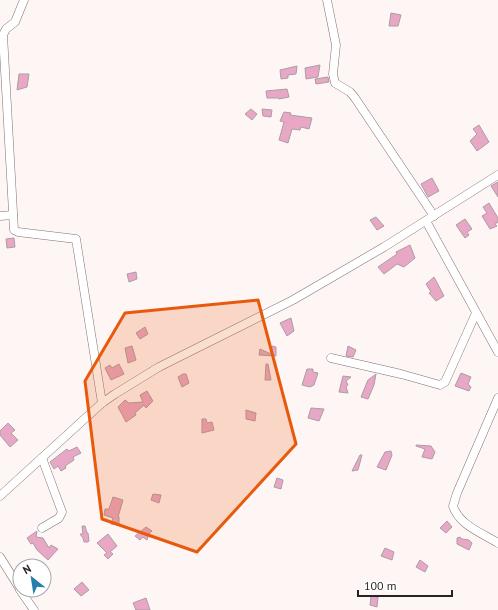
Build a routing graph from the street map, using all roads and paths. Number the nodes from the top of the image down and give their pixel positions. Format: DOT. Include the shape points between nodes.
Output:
graph roads {
  1 [pos="24,0"];
  2 [pos="327,0"];
  3 [pos="498,174"];
  4 [pos="13,215"];
  5 [pos="0,216"];
  6 [pos="434,216"];
  7 [pos="426,221"];
  8 [pos="476,313"];
  9 [pos="498,352"];
  10 [pos="331,358"];
  11 [pos="498,398"];
  12 [pos="102,403"];
  13 [pos="42,458"];
  14 [pos="0,496"];
  15 [pos="42,528"];
  16 [pos="498,543"];
  17 [pos="0,557"];
  18 [pos="12,577"];
  19 [pos="26,598"];
  20 [pos="34,610"];
  1 -- 4 [label="street" via="15,22 3,35"];
  2 -- 6 [label="street" via="336,45 333,74 335,84 356,98"];
  3 -- 6 [label="street"];
  4 -- 5 [label="street"];
  4 -- 12 [label="street" via="16,232 76,239"];
  6 -- 7 [label="street"];
  7 -- 8 [label="street"];
  7 -- 12 [label="street" via="293,300 160,367"];
  8 -- 9 [label="street"];
  8 -- 10 [label="street" via="445,382 440,385"];
  11 -- 16 [label="street" via="453,506 463,522"];
  12 -- 13 [label="street"];
  13 -- 14 [label="street"];
  13 -- 15 [label="street" via="62,512 59,518"];
  17 -- 18 [label="street"];
  19 -- 20 [label="street"];
}
